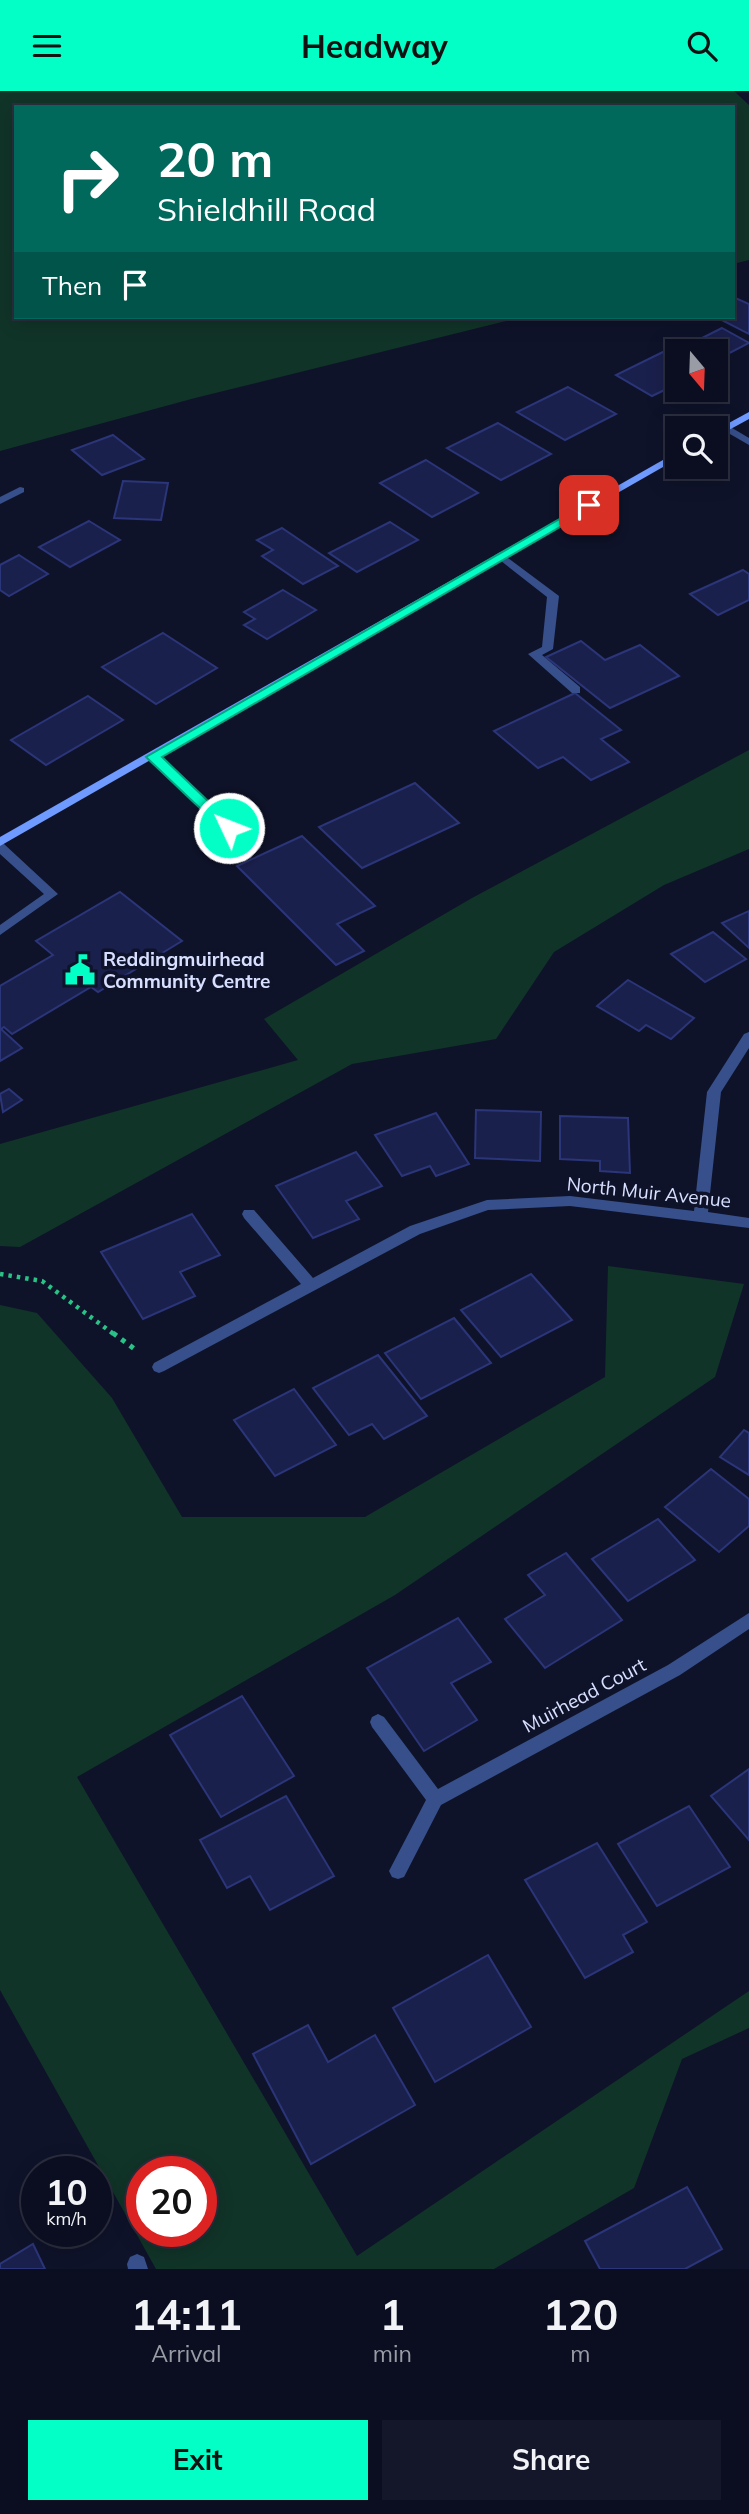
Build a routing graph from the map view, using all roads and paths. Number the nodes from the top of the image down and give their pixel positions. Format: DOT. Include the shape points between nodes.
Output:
graph roads {
  1 [pos="749,415"];
  2 [pos="728,427"];
  3 [pos="728,429"];
  4 [pos="749,442"];
  5 [pos="665,463"];
  6 [pos="20,490"];
  7 [pos="0,501"];
  8 [pos="500,555"];
  9 [pos="576,690"];
  10 [pos="153,757"];
  11 [pos="229,828"];
  12 [pos="0,845"];
  13 [pos="0,931"];
  14 [pos="749,1037"];
  15 [pos="249,1214"];
  16 [pos="699,1217"];
  17 [pos="749,1223"];
  18 [pos="0,1274"];
  19 [pos="311,1285"];
  20 [pos="159,1367"];
  21 [pos="749,1620"];
  22 [pos="378,1722"];
  23 [pos="435,1799"];
  24 [pos="398,1871"];
  1 -- 2 [label="main road"];
  3 -- 4 [label="street"];
  5 -- 8 [label="main road"];
  6 -- 7 [label="street"];
  8 -- 9 [label="street" via="553,596 547,649 534,655"];
  8 -- 10 [label="main road"];
  10 -- 11 [label="street"];
  10 -- 12 [label="main road"];
  12 -- 13 [label="street" via="52,894"];
  14 -- 16 [label="street" via="714,1092"];
  15 -- 19 [label="street"];
  16 -- 17 [label="street, North Muir Avenue"];
  16 -- 19 [label="street, North Muir Avenue" via="570,1201 487,1205 415,1230"];
  18 -- 20 [label="path" via="41,1280"];
  19 -- 20 [label="street, North Muir Avenue"];
  21 -- 23 [label="street, Muirhead Court" via="674,1670"];
  22 -- 23 [label="street"];
  23 -- 24 [label="street"];
}
